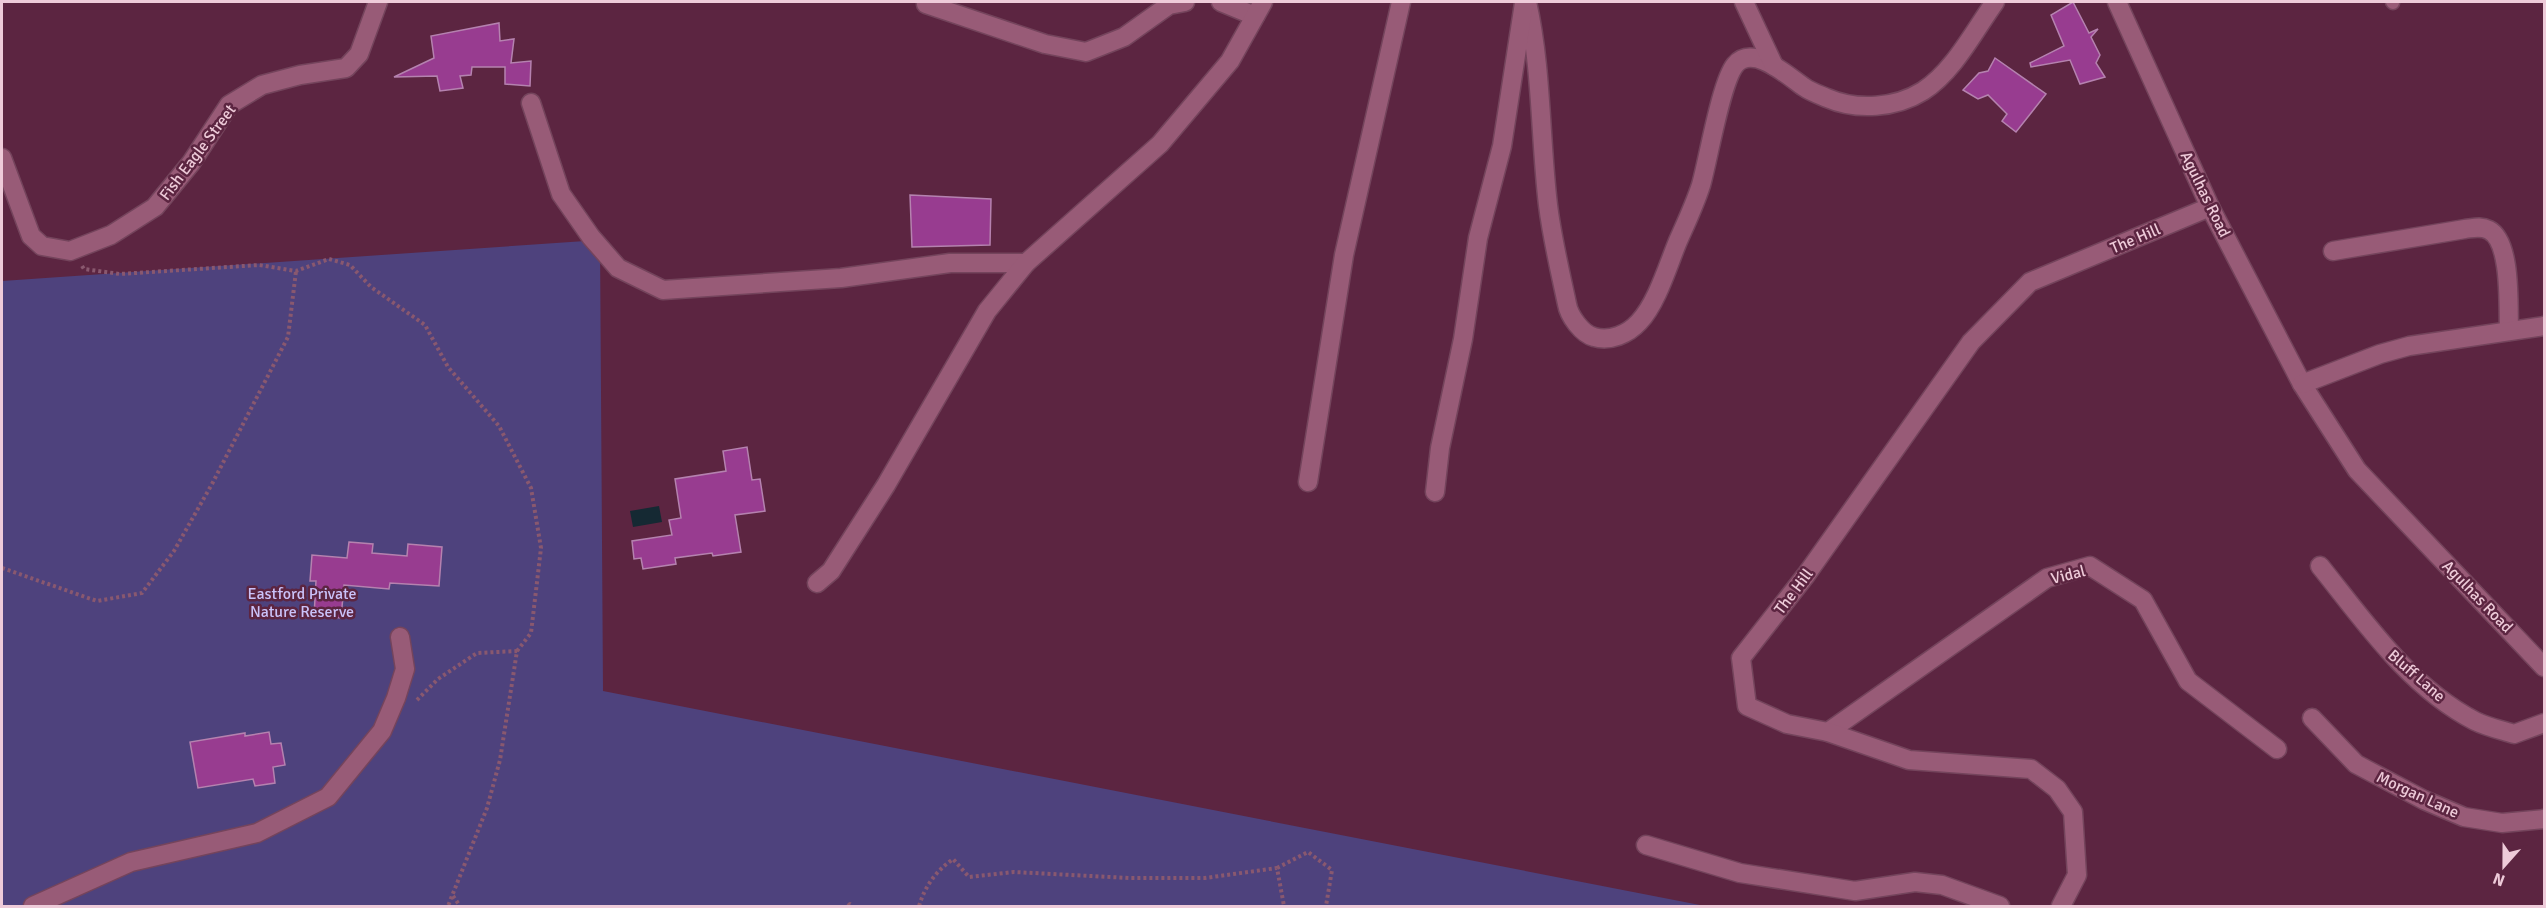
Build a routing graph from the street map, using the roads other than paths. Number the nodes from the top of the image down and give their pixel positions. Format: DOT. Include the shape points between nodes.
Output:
graph roads {
  1 [pos="378,2"];
  2 [pos="1185,2"];
  3 [pos="1221,2"];
  4 [pos="1401,2"];
  5 [pos="1526,2"];
  6 [pos="1744,2"];
  7 [pos="1995,2"];
  8 [pos="2117,2"];
  9 [pos="926,4"];
  10 [pos="1259,9"];
  11 [pos="1774,66"];
  12 [pos="531,103"];
  13 [pos="2,158"];
  14 [pos="2210,207"];
  15 [pos="2333,252"];
  16 [pos="1026,263"];
  17 [pos="2544,326"];
  18 [pos="2509,331"];
  19 [pos="2302,384"];
  20 [pos="1308,482"];
  21 [pos="1436,492"];
  22 [pos="2319,566"];
  23 [pos="817,583"];
  24 [pos="400,637"];
  25 [pos="2544,667"];
  26 [pos="2312,718"];
  27 [pos="2544,723"];
  28 [pos="1828,732"];
  29 [pos="2277,749"];
  30 [pos="2544,819"];
  31 [pos="1646,845"];
  32 [pos="33,906"];
  33 [pos="2000,906"];
  34 [pos="2061,906"];
  1 -- 13 [label="street, Fish Eagle Street" via="359,54 346,68 262,85 229,105 191,163 155,207 111,235 70,251 42,246 31,236"];
  2 -- 9 [label="street" via="1169,5 1124,37 1086,52 1035,41"];
  3 -- 10 [label="street"];
  4 -- 20 [label="street" via="1344,255"];
  5 -- 11 [label="street" via="1534,32 1548,207 1568,308 1579,327 1593,337 1616,338 1640,322 1656,295 1700,188 1735,65 1743,59"];
  5 -- 21 [label="street" via="1502,146 1478,238 1463,339 1440,448"];
  6 -- 11 [label="street"];
  7 -- 11 [label="street" via="1945,73 1923,91 1897,103 1850,105 1828,99"];
  8 -- 14 [label="street, Agulhas Road"];
  10 -- 16 [label="street" via="1230,61 1160,144"];
  12 -- 16 [label="street" via="561,194 591,237 618,268 663,290 841,278 950,263"];
  14 -- 19 [label="street, Agulhas Road"];
  14 -- 28 [label="street, The Hill" via="2030,282 1971,342 1806,575 1742,658 1747,706 1787,724"];
  15 -- 18 [label="street" via="2465,229 2489,230 2500,242 2504,255"];
  16 -- 23 [label="street" via="987,311 886,485 831,571"];
  17 -- 18 [label="street"];
  18 -- 19 [label="street" via="2409,346"];
  19 -- 25 [label="street, Agulhas Road" via="2357,470"];
  22 -- 27 [label="street, Bluff Lane" via="2392,656 2441,698 2475,721 2514,734"];
  24 -- 32 [label="street" via="405,669 382,731 328,797 257,833 131,862"];
  26 -- 30 [label="street, Morgan Lane" via="2356,764 2424,800 2464,817 2502,823"];
  28 -- 29 [label="street, Vidal" via="2047,578 2090,566 2143,600 2188,681"];
  28 -- 34 [label="street, The Hill" via="1908,760 2031,769 2056,789 2073,812 2077,875"];
  31 -- 33 [label="street" via="1752,875 1854,891 1915,882 1942,885"];
}
